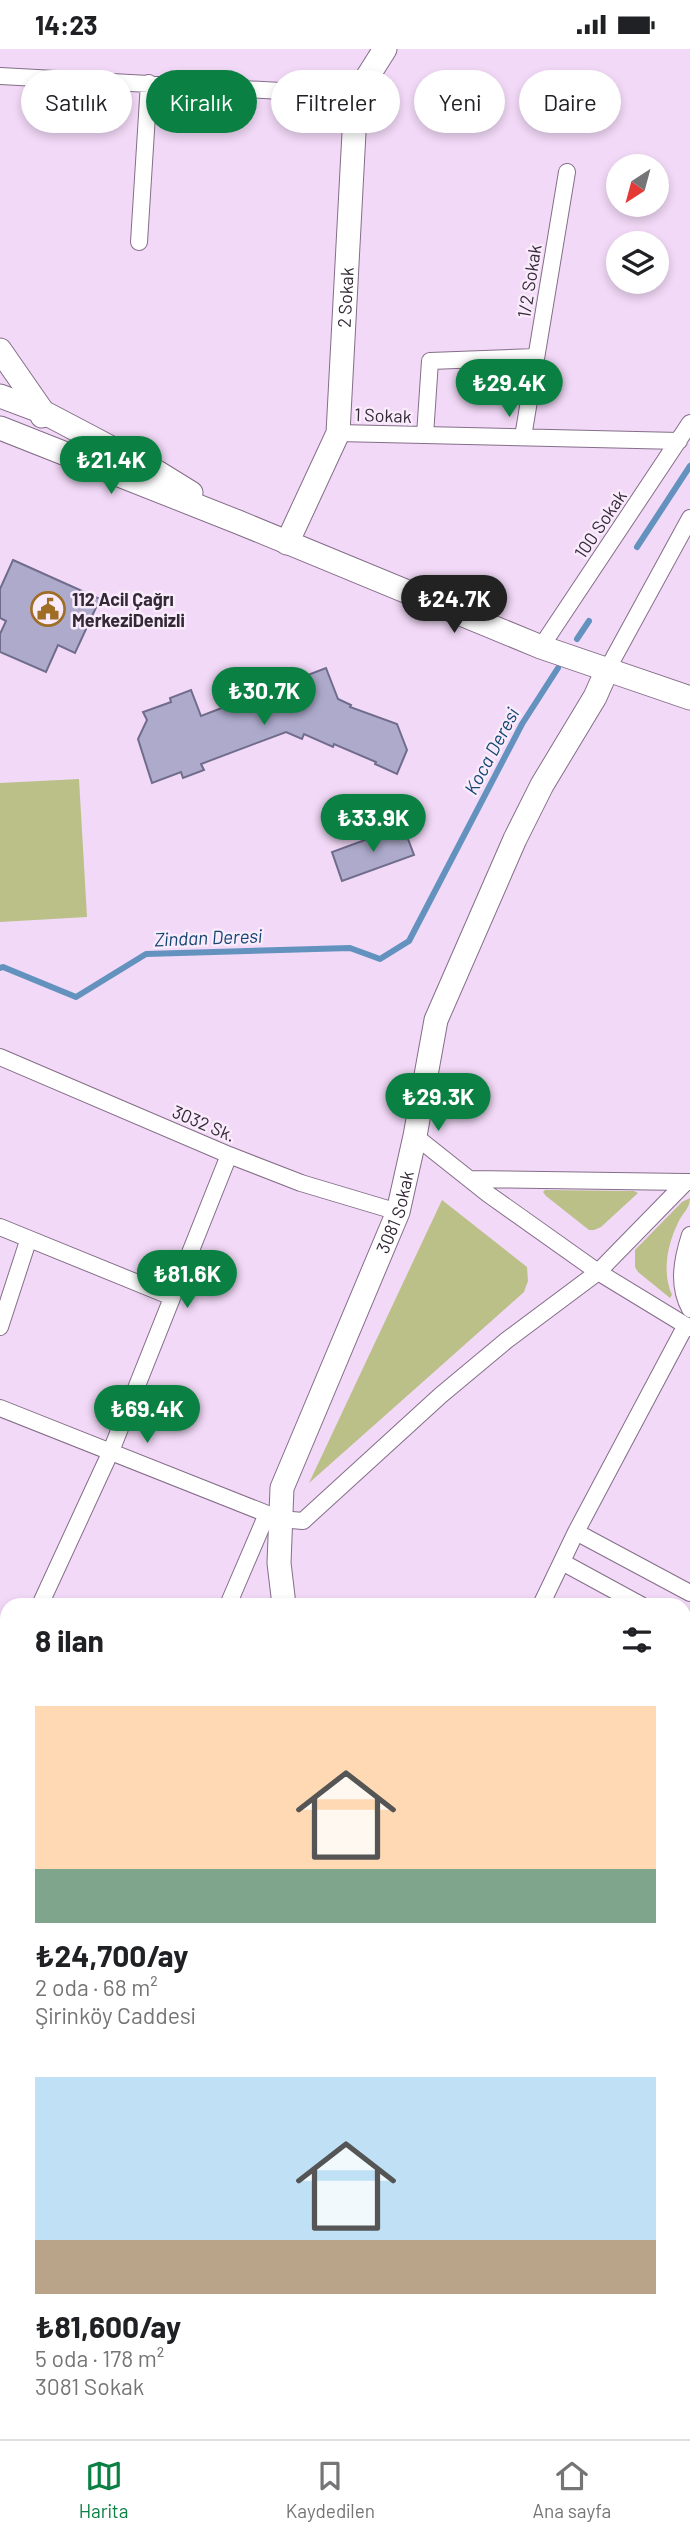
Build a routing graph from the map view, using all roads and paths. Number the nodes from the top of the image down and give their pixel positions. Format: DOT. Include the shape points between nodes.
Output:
graph roads {
  1 [pos="385,49"];
  2 [pos="372,70"];
  3 [pos="0,76"];
  4 [pos="146,83"];
  5 [pos="146,131"];
  6 [pos="354,133"];
  7 [pos="566,171"];
  8 [pos="139,242"];
  9 [pos="0,350"];
  10 [pos="536,357"];
  11 [pos="5,394"];
  12 [pos="43,412"];
  13 [pos="690,423"];
  14 [pos="2,429"];
  15 [pos="338,433"];
  16 [pos="425,435"];
  17 [pos="523,437"];
  18 [pos="678,441"];
  19 [pos="34,442"];
  20 [pos="690,518"];
  21 [pos="238,522"];
  22 [pos="287,543"];
  23 [pos="541,647"];
  24 [pos="607,670"];
  25 [pos="690,698"];
  26 [pos="0,1057"];
  27 [pos="415,1136"];
  28 [pos="229,1155"];
  29 [pos="469,1179"];
  30 [pos="688,1182"];
  31 [pos="398,1212"];
  32 [pos="0,1227"];
  33 [pos="690,1235"];
  34 [pos="26,1239"];
  35 [pos="598,1272"];
  36 [pos="172,1297"];
  37 [pos="689,1320"];
  38 [pos="0,1327"];
  39 [pos="0,1408"];
  40 [pos="111,1451"];
  41 [pos="273,1516"];
  42 [pos="576,1532"];
  43 [pos="562,1562"];
  44 [pos="690,1593"];
  45 [pos="43,1598"];
  46 [pos="232,1598"];
  47 [pos="283,1598"];
  48 [pos="544,1598"];
  49 [pos="629,1598"];
  1 -- 2 [label="main road, 2 Sokak"];
  3 -- 4 [label="street"];
  5 -- 8 [label="street"];
  6 -- 15 [label="main road, 2 Sokak"];
  7 -- 10 [label="street, 1/2 Sokak"];
  9 -- 12 [label="main road"];
  10 -- 16 [label="street" via="430,361"];
  10 -- 17 [label="street, 1/2 Sokak"];
  11 -- 12 [label="main road"];
  11 -- 14 [label="main road"];
  12 -- 19 [label="main road"];
  12 -- 21 [label="main road" via="157,472"];
  13 -- 18 [label="street, 100 Sokak"];
  14 -- 19 [label="main road"];
  15 -- 16 [label="street, 1 Sokak"];
  15 -- 22 [label="main road, 2 Sokak"];
  16 -- 17 [label="street, 1 Sokak"];
  17 -- 18 [label="street, 1 Sokak"];
  18 -- 23 [label="street, 100 Sokak"];
  19 -- 21 [label="main road"];
  20 -- 24 [label="street"];
  21 -- 22 [label="main road"];
  22 -- 23 [label="main road"];
  23 -- 24 [label="main road"];
  24 -- 25 [label="main road"];
  24 -- 27 [label="main road, 3081 Sokak" via="514,839 450,983 436,1020"];
  26 -- 28 [label="street, 3032 Sk."];
  27 -- 29 [label="street"];
  27 -- 31 [label="main road, 3081 Sokak"];
  28 -- 31 [label="street, 3032 Sk." via="301,1183"];
  28 -- 36 [label="street"];
  29 -- 30 [label="street"];
  29 -- 35 [label="street"];
  30 -- 35 [label="street"];
  31 -- 41 [label="main road, 3081 Sokak"];
  32 -- 34 [label="street"];
  33 -- 37 [label="street" via="682,1260"];
  34 -- 36 [label="street"];
  34 -- 38 [label="street"];
  35 -- 37 [label="street"];
  35 -- 41 [label="street" via="441,1395 303,1521"];
  36 -- 40 [label="street"];
  37 -- 42 [label="street"];
  39 -- 40 [label="street"];
  40 -- 41 [label="street"];
  40 -- 45 [label="street"];
  41 -- 46 [label="street"];
  41 -- 47 [label="main road, 3081 Sokak"];
  42 -- 43 [label="street"];
  42 -- 44 [label="street"];
  43 -- 48 [label="street"];
  43 -- 49 [label="street"];
}
